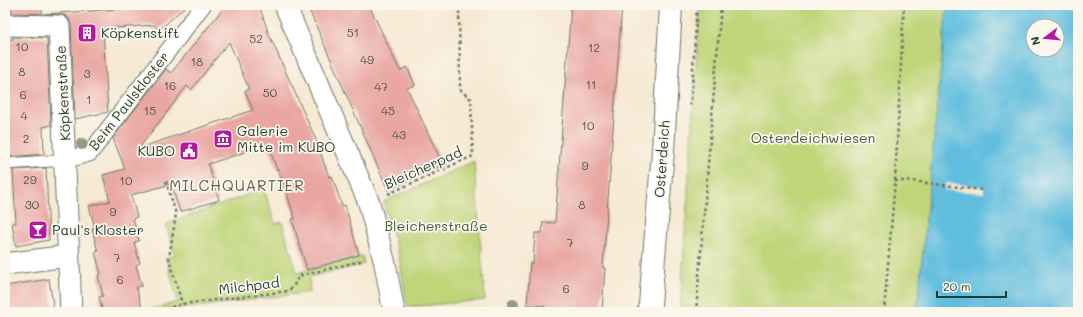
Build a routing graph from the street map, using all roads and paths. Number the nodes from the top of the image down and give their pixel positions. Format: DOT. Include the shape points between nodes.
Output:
graph roads {
  1 [pos="203,5"];
  2 [pos="285,5"];
  3 [pos="458,5"];
  4 [pos="671,5"];
  5 [pos="696,5"];
  6 [pos="721,5"];
  7 [pos="904,5"];
  8 [pos="5,25"];
  9 [pos="688,108"];
  10 [pos="66,160"];
  11 [pos="5,164"];
  12 [pos="166,181"];
  13 [pos="895,181"];
  14 [pos="982,190"];
  15 [pos="370,203"];
  16 [pos="68,256"];
  17 [pos="5,264"];
  18 [pos="385,264"];
  19 [pos="182,304"];
  20 [pos="71,312"];
  21 [pos="154,312"];
  22 [pos="394,312"];
  23 [pos="648,312"];
  24 [pos="696,312"];
  25 [pos="884,312"];
  1 -- 10 [label="street, Beim Paulskloster" via="90,153"];
  2 -- 15 [label="street"];
  3 -- 15 [label="path, Bleicherpad" via="460,90 471,99 473,156"];
  4 -- 23 [label="main road, Osterdeich" via="663,151"];
  5 -- 9 [label="path"];
  6 -- 24 [label="path"];
  7 -- 13 [label="path"];
  8 -- 10 [label="street, Köpkenstraße" via="59,26"];
  10 -- 11 [label="lane"];
  10 -- 16 [label="street"];
  12 -- 19 [label="path" via="176,214 169,258"];
  13 -- 14 [label="path"];
  13 -- 25 [label="path"];
  15 -- 18 [label="street"];
  16 -- 17 [label="street"];
  16 -- 20 [label="street"];
  18 -- 19 [label="path, Milchpad" via="363,260 299,276 289,291"];
  18 -- 22 [label="street"];
  19 -- 21 [label="path, Milchpad"];
}
